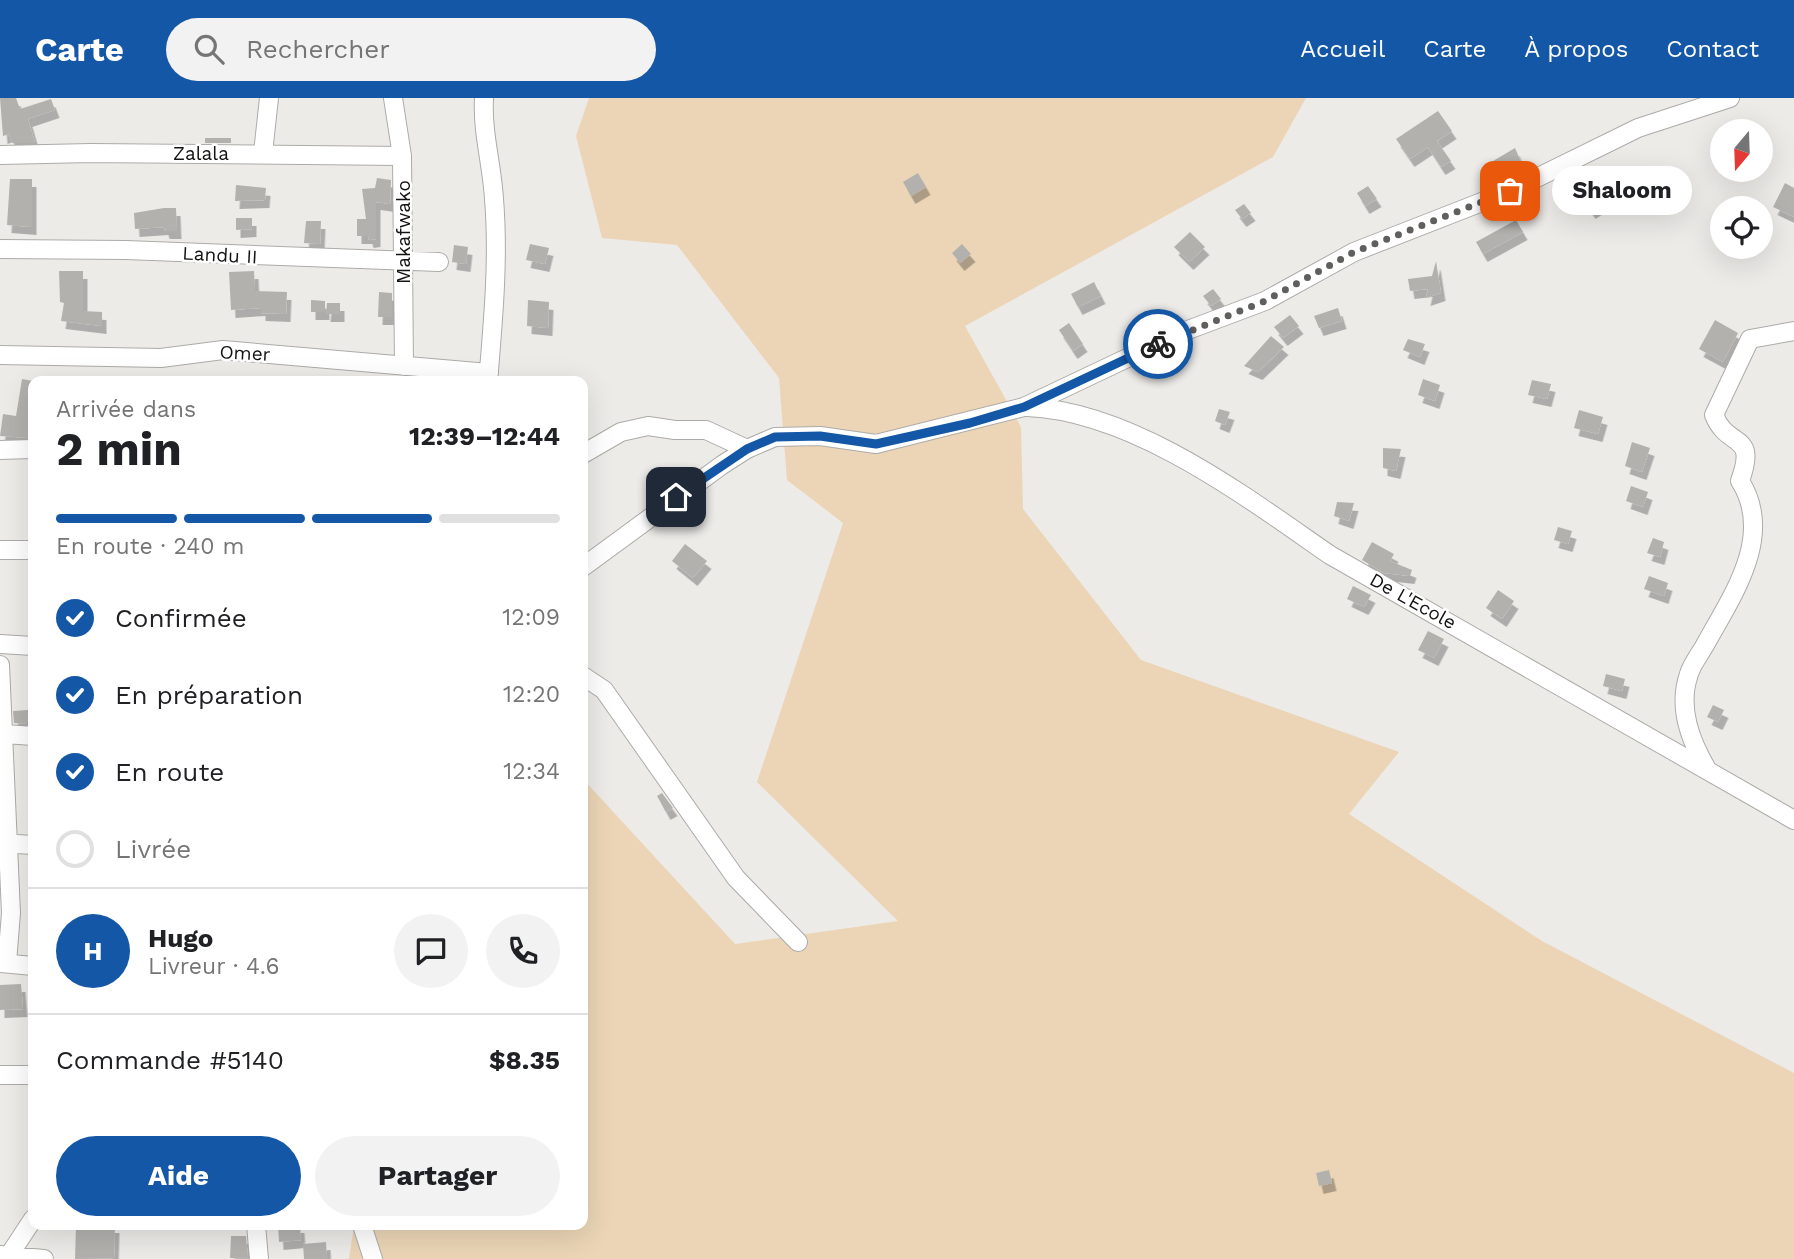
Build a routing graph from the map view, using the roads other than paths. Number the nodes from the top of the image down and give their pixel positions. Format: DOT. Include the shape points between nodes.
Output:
graph roads {
  1 [pos="270,98"];
  2 [pos="393,98"];
  3 [pos="484,98"];
  4 [pos="1730,98"];
  5 [pos="263,153"];
  6 [pos="0,155"];
  7 [pos="402,156"];
  8 [pos="0,249"];
  9 [pos="403,262"];
  10 [pos="439,262"];
  11 [pos="1794,331"];
  12 [pos="0,355"];
  13 [pos="404,366"];
  14 [pos="481,376"];
  15 [pos="489,376"];
  16 [pos="1024,407"];
  17 [pos="28,449"];
  18 [pos="747,449"];
  19 [pos="0,450"];
  20 [pos="588,451"];
  21 [pos="0,550"];
  22 [pos="28,550"];
  23 [pos="588,563"];
  24 [pos="0,644"];
  25 [pos="28,646"];
  26 [pos="0,665"];
  27 [pos="588,679"];
  28 [pos="5,734"];
  29 [pos="28,736"];
  30 [pos="1710,775"];
  31 [pos="1794,820"];
  32 [pos="3,843"];
  33 [pos="28,845"];
  34 [pos="799,942"];
  35 [pos="4,963"];
  36 [pos="28,965"];
  37 [pos="0,1075"];
  38 [pos="28,1075"];
  39 [pos="28,1225"];
  40 [pos="256,1230"];
  41 [pos="364,1230"];
  42 [pos="4,1256"];
  43 [pos="44,1259"];
  44 [pos="259,1259"];
  45 [pos="373,1259"];
  1 -- 5 [label="street"];
  2 -- 7 [label="street, Makafwako"];
  3 -- 15 [label="street" via="483,136 495,211"];
  4 -- 16 [label="street" via="1638,128 1510,191 1354,252 1265,301 1180,333"];
  5 -- 6 [label="street, Zalala"];
  5 -- 7 [label="street, Zalala"];
  7 -- 9 [label="street, Makafwako"];
  8 -- 9 [label="street, Landu II"];
  9 -- 10 [label="street, Landu II"];
  9 -- 13 [label="street, Makafwako"];
  11 -- 30 [label="street" via="1750,339 1714,415 1720,428 1743,444 1748,457 1740,481 1751,506 1755,539 1735,592 1689,674 1685,697 1688,732"];
  12 -- 13 [label="street, Omer" via="161,358 223,350"];
  13 -- 14 [label="street, Omer"];
  16 -- 18 [label="street" via="876,444 802,435 775,437"];
  16 -- 30 [label="street, De L'Ecole" via="1087,418 1159,447 1330,555"];
  17 -- 19 [label="street"];
  18 -- 20 [label="street" via="706,430 648,426 621,432"];
  18 -- 23 [label="street"];
  21 -- 22 [label="street"];
  24 -- 25 [label="street"];
  26 -- 28 [label="street"];
  27 -- 34 [label="street" via="604,690 736,878"];
  28 -- 29 [label="street"];
  28 -- 32 [label="street"];
  30 -- 31 [label="street, De L'Ecole"];
  32 -- 33 [label="street"];
  32 -- 35 [label="street" via="11,913"];
  35 -- 36 [label="street"];
  37 -- 38 [label="street"];
  39 -- 42 [label="street"];
  40 -- 44 [label="street"];
  41 -- 45 [label="street"];
  42 -- 43 [label="street"];
}
